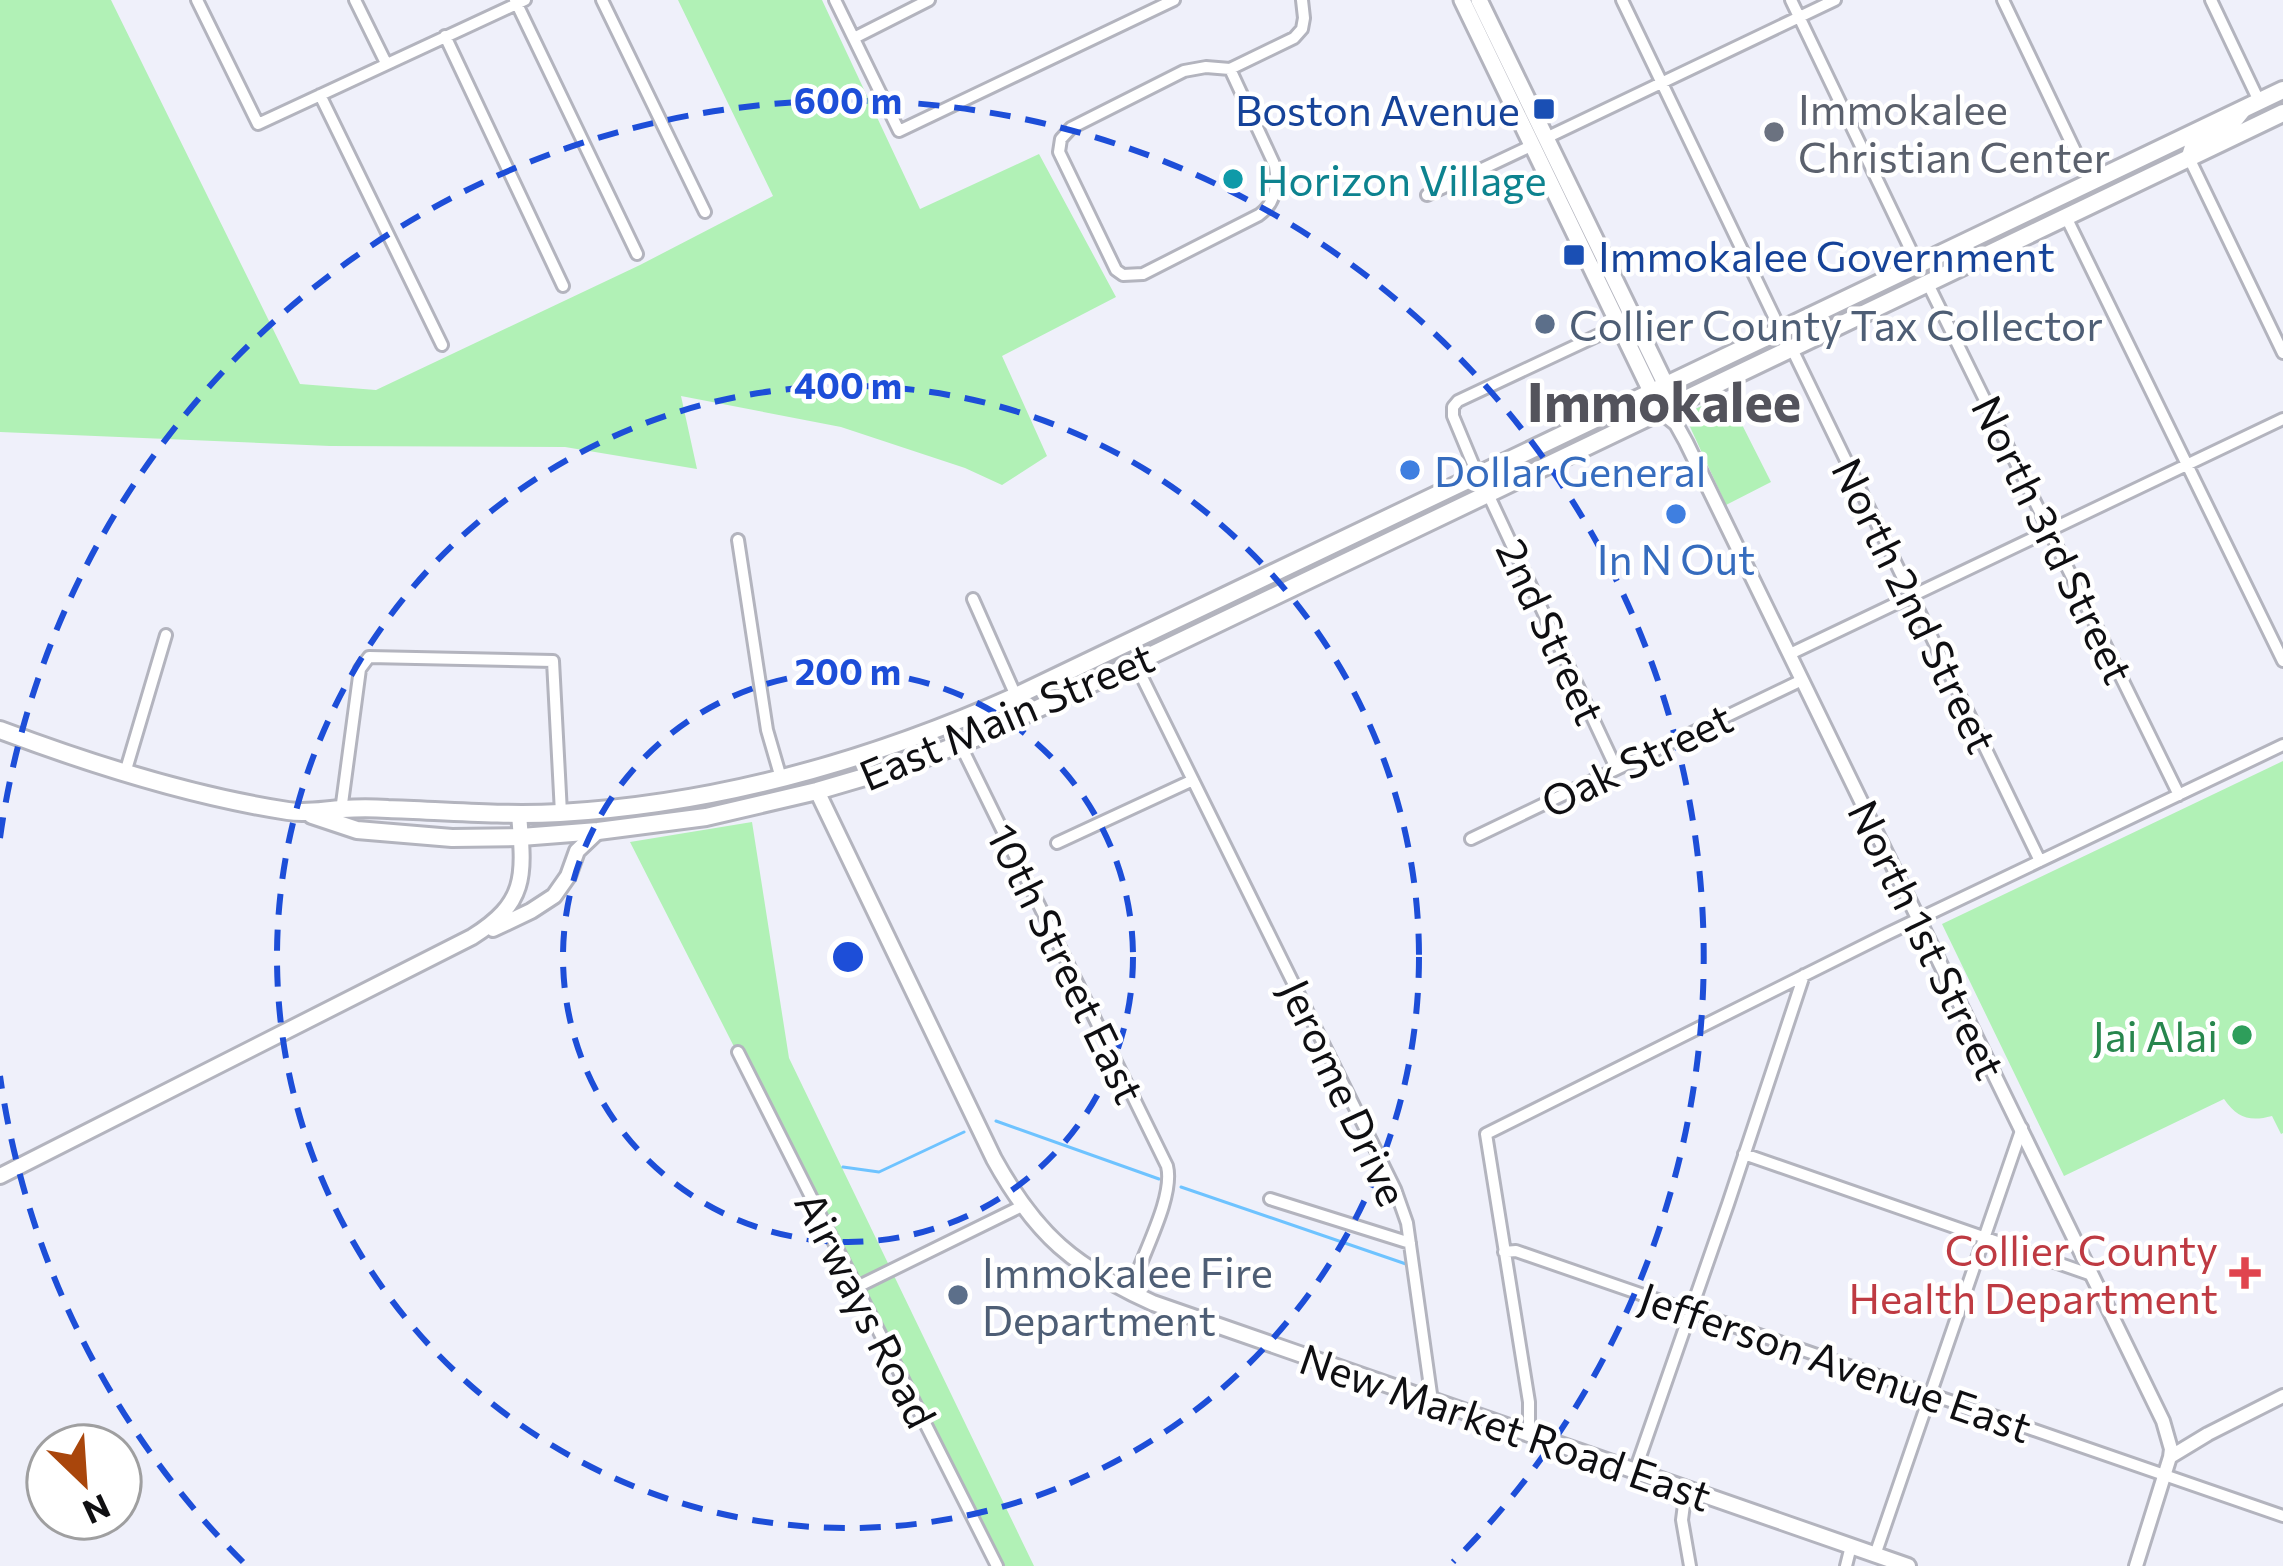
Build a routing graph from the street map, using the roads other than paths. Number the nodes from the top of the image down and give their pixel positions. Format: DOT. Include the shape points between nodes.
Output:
graph roads {
  1 [pos="197,0"];
  2 [pos="355,0"];
  3 [pos="602,0"];
  4 [pos="835,0"];
  5 [pos="929,0"];
  6 [pos="1174,0"];
  7 [pos="1302,0"];
  8 [pos="1462,0"];
  9 [pos="1479,0"];
  10 [pos="1622,0"];
  11 [pos="1791,0"];
  12 [pos="1835,0"];
  13 [pos="2003,0"];
  14 [pos="519,1"];
  15 [pos="2214,1"];
  16 [pos="1799,17"];
  17 [pos="445,36"];
  18 [pos="854,38"];
  19 [pos="386,63"];
  20 [pos="1230,69"];
  21 [pos="1663,82"];
  22 [pos="2283,90"];
  23 [pos="320,95"];
  24 [pos="2252,105"];
  25 [pos="2283,113"];
  26 [pos="2235,136"];
  27 [pos="1539,142"];
  28 [pos="2189,158"];
  29 [pos="2090,182"];
  30 [pos="1427,195"];
  31 [pos="705,212"];
  32 [pos="2066,218"];
  33 [pos="2011,244"];
  34 [pos="637,254"];
  35 [pos="1918,265"];
  36 [pos="1600,267"];
  37 [pos="1928,284"];
  38 [pos="563,286"];
  39 [pos="1620,325"];
  40 [pos="1781,331"];
  41 [pos="442,344"];
  42 [pos="1792,349"];
  43 [pos="2283,353"];
  44 [pos="1659,389"];
  45 [pos="1671,414"];
  46 [pos="2283,419"];
  47 [pos="2188,465"];
  48 [pos="1479,477"];
  49 [pos="1488,494"];
  50 [pos="2050,531"];
  51 [pos="738,540"];
  52 [pos="1912,596"];
  53 [pos="974,599"];
  54 [pos="166,634"];
  55 [pos="1127,644"];
  56 [pos="1790,654"];
  57 [pos="2283,661"];
  58 [pos="1135,663"];
  59 [pos="1802,680"];
  60 [pos="1016,697"];
  61 [pos="0,730"];
  62 [pos="960,744"];
  63 [pos="2283,745"];
  64 [pos="1616,768"];
  65 [pos="812,770"];
  66 [pos="125,773"];
  67 [pos="781,778"];
  68 [pos="1193,780"];
  69 [pos="818,791"];
  70 [pos="2179,795"];
  71 [pos="561,812"];
  72 [pos="519,814"];
  73 [pos="341,817"];
  74 [pos="598,831"];
  75 [pos="520,837"];
  76 [pos="1471,839"];
  77 [pos="1058,843"];
  78 [pos="2040,861"];
  79 [pos="1918,919"];
  80 [pos="472,937"];
  81 [pos="1804,975"];
  82 [pos="738,1052"];
  83 [pos="2021,1128"];
  84 [pos="1744,1154"];
  85 [pos="0,1176"];
  86 [pos="1270,1198"];
  87 [pos="1022,1206"];
  88 [pos="1984,1237"];
  89 [pos="1410,1244"];
  90 [pos="1504,1252"];
  91 [pos="2094,1276"];
  92 [pos="856,1288"];
  93 [pos="1130,1293"];
  94 [pos="1691,1311"];
  95 [pos="1929,1393"];
  96 [pos="2283,1396"];
  97 [pos="1432,1401"];
  98 [pos="1529,1434"];
  99 [pos="2170,1457"];
  100 [pos="1634,1471"];
  101 [pos="2167,1474"];
  102 [pos="1686,1489"];
  103 [pos="2283,1516"];
  104 [pos="1851,1546"];
  105 [pos="1875,1555"];
  106 [pos="998,1566"];
  107 [pos="1690,1566"];
  108 [pos="1846,1566"];
  109 [pos="1907,1566"];
  110 [pos="2136,1566"];
  1 -- 23 [label="street" via="257,124"];
  2 -- 19 [label="street"];
  3 -- 31 [label="street"];
  4 -- 18 [label="street"];
  5 -- 18 [label="street"];
  6 -- 18 [label="street" via="899,131"];
  7 -- 20 [label="street" via="1294,38"];
  8 -- 27 [label="main road"];
  9 -- 27 [label="main road"];
  10 -- 21 [label="street"];
  11 -- 16 [label="street"];
  12 -- 16 [label="street"];
  13 -- 29 [label="street"];
  14 -- 17 [label="street"];
  14 -- 34 [label="street"];
  15 -- 24 [label="street"];
  16 -- 21 [label="street"];
  16 -- 35 [label="street"];
  17 -- 19 [label="street"];
  17 -- 38 [label="street"];
  19 -- 23 [label="street"];
  20 -- 20 [label="street" via="1184,71 1061,139 1059,152 1123,275 1143,274 1259,215 1274,196 1274,166"];
  21 -- 27 [label="street"];
  21 -- 40 [label="street"];
  22 -- 24 [label="highway, East Main Street"];
  23 -- 41 [label="street"];
  24 -- 26 [label="highway" via="2264,109"];
  24 -- 28 [label="main road" via="2192,145"];
  24 -- 29 [label="highway, East Main Street"];
  25 -- 26 [label="highway, East Main Street"];
  26 -- 28 [label="highway, East Main Street"];
  27 -- 30 [label="street"];
  27 -- 36 [label="main road"];
  28 -- 32 [label="highway, East Main Street"];
  28 -- 43 [label="street"];
  29 -- 33 [label="main road" via="2085,199"];
  29 -- 35 [label="highway, East Main Street"];
  32 -- 33 [label="highway, East Main Street"];
  32 -- 47 [label="street"];
  33 -- 37 [label="highway, East Main Street"];
  35 -- 37 [label="highway"];
  35 -- 40 [label="highway, East Main Street"];
  36 -- 39 [label="main road"];
  36 -- 44 [label="main road"];
  37 -- 42 [label="highway, East Main Street"];
  37 -- 50 [label="street, North 3rd Street"];
  39 -- 44 [label="main road"];
  39 -- 48 [label="street" via="1458,401 1453,416"];
  40 -- 44 [label="highway, East Main Street"];
  42 -- 45 [label="highway, East Main Street"];
  42 -- 52 [label="street, North 2nd Street"];
  44 -- 45 [label="main road"];
  44 -- 48 [label="highway, East Main Street"];
  45 -- 49 [label="highway, East Main Street"];
  45 -- 56 [label="street, North 1st Street"];
  46 -- 47 [label="street"];
  47 -- 50 [label="street"];
  47 -- 57 [label="street"];
  48 -- 49 [label="highway"];
  48 -- 55 [label="highway, East Main Street"];
  49 -- 58 [label="highway, East Main Street"];
  49 -- 64 [label="street, 2nd Street"];
  50 -- 52 [label="street"];
  50 -- 70 [label="street, North 3rd Street"];
  51 -- 67 [label="street"];
  52 -- 56 [label="street"];
  52 -- 78 [label="street, North 2nd Street"];
  53 -- 60 [label="street"];
  54 -- 66 [label="street"];
  55 -- 58 [label="highway"];
  55 -- 60 [label="highway, East Main Street"];
  56 -- 59 [label="street, North 1st Street"];
  58 -- 62 [label="highway, East Main Street"];
  58 -- 68 [label="street, Jerome Drive"];
  59 -- 64 [label="street, Oak Street"];
  59 -- 79 [label="street, North 1st Street"];
  60 -- 65 [label="highway, East Main Street"];
  61 -- 66 [label="highway, East Main Street"];
  62 -- 69 [label="highway, East Main Street"];
  62 -- 93 [label="street, 10th Street East" via="1167,1166 1169,1184"];
  63 -- 70 [label="street"];
  64 -- 76 [label="street, Oak Street"];
  65 -- 67 [label="highway, East Main Street"];
  65 -- 69 [label="highway"];
  66 -- 73 [label="highway, East Main Street"];
  67 -- 71 [label="highway, East Main Street"];
  68 -- 77 [label="street"];
  68 -- 89 [label="street, Jerome Drive" via="1395,1190"];
  69 -- 74 [label="highway, East Main Street"];
  69 -- 87 [label="main road, New Market Road East"];
  70 -- 78 [label="street"];
  71 -- 72 [label="highway, East Main Street"];
  71 -- 73 [label="street" via="553,661 369,657 360,669"];
  72 -- 73 [label="highway, East Main Street"];
  72 -- 75 [label="main road"];
  73 -- 75 [label="highway, East Main Street" via="391,835"];
  74 -- 75 [label="highway, East Main Street"];
  74 -- 80 [label="main road" via="545,903"];
  75 -- 80 [label="main road" via="512,902"];
  78 -- 79 [label="street"];
  79 -- 81 [label="street"];
  79 -- 83 [label="street, North 1st Street"];
  80 -- 85 [label="main road"];
  81 -- 84 [label="street"];
  81 -- 90 [label="street" via="1486,1134"];
  82 -- 92 [label="street, Airways Road"];
  83 -- 88 [label="street"];
  83 -- 91 [label="street, North 1st Street"];
  84 -- 88 [label="street"];
  84 -- 94 [label="street"];
  86 -- 89 [label="street"];
  87 -- 92 [label="street"];
  87 -- 93 [label="main road, New Market Road East" via="1071,1257"];
  88 -- 91 [label="street"];
  88 -- 95 [label="street"];
  89 -- 97 [label="street, Jerome Drive"];
  90 -- 94 [label="street, Jefferson Avenue East"];
  90 -- 98 [label="street"];
  91 -- 99 [label="street, North 1st Street" via="2157,1406"];
  92 -- 106 [label="street, Airways Road"];
  93 -- 97 [label="main road, New Market Road East"];
  94 -- 95 [label="street, Jefferson Avenue East"];
  94 -- 100 [label="street"];
  95 -- 101 [label="street, Jefferson Avenue East"];
  95 -- 105 [label="street"];
  96 -- 99 [label="street"];
  97 -- 98 [label="main road, New Market Road East"];
  98 -- 100 [label="main road, New Market Road East"];
  99 -- 101 [label="street"];
  100 -- 102 [label="main road, New Market Road East"];
  101 -- 103 [label="street, Jefferson Avenue East"];
  101 -- 110 [label="street"];
  102 -- 104 [label="main road, New Market Road East"];
  102 -- 107 [label="street"];
  104 -- 105 [label="main road, New Market Road East"];
  104 -- 108 [label="street"];
  105 -- 109 [label="main road, New Market Road East"];
}
